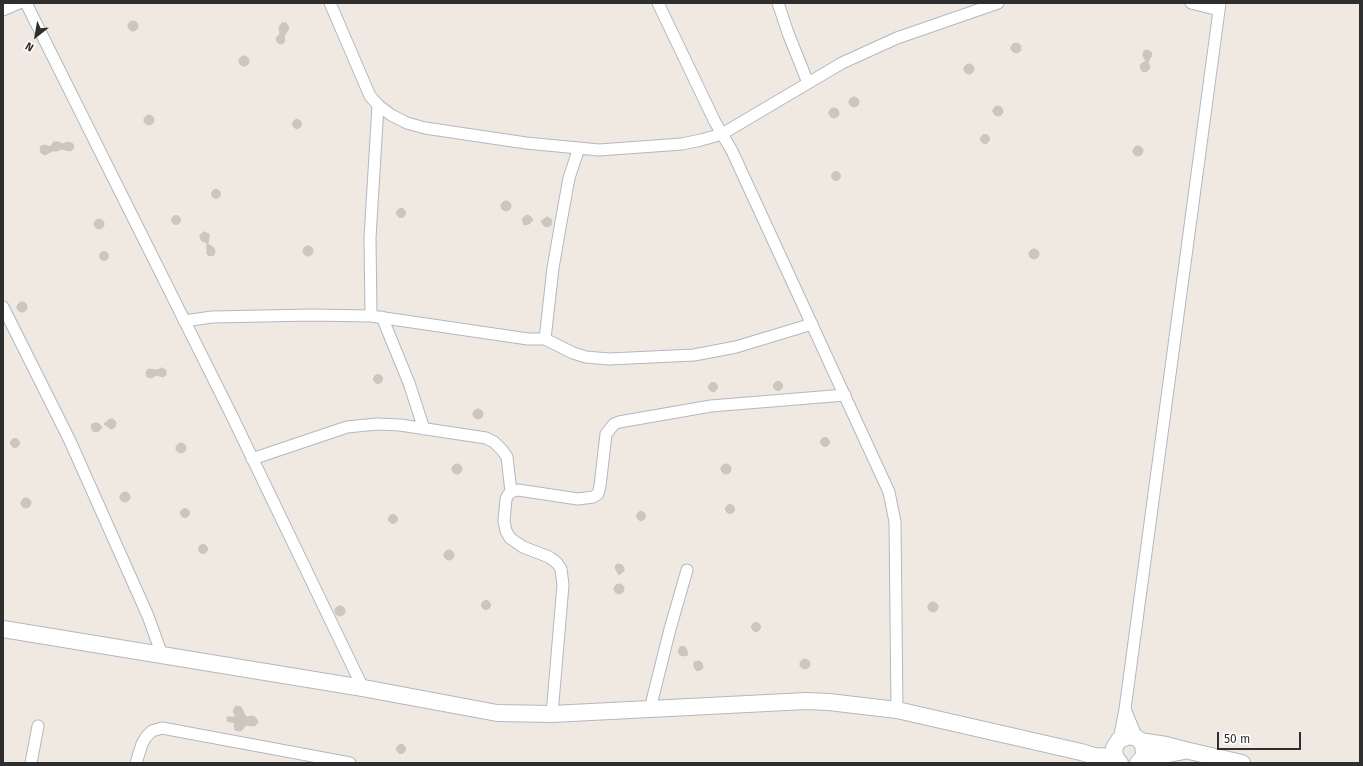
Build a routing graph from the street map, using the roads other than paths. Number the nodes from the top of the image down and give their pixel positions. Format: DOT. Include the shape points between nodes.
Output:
graph roads {
  1 [pos="19,3"];
  2 [pos="26,3"];
  3 [pos="330,3"];
  4 [pos="658,3"];
  5 [pos="778,3"];
  6 [pos="998,3"];
  7 [pos="1191,3"];
  8 [pos="1220,6"];
  9 [pos="3,10"];
  10 [pos="808,83"];
  11 [pos="378,105"];
  12 [pos="722,134"];
  13 [pos="579,148"];
  14 [pos="3,307"];
  15 [pos="371,316"];
  16 [pos="382,317"];
  17 [pos="184,321"];
  18 [pos="812,324"];
  19 [pos="545,339"];
  20 [pos="845,395"];
  21 [pos="424,429"];
  22 [pos="252,459"];
  23 [pos="511,492"];
  24 [pos="687,570"];
  25 [pos="3,629"];
  26 [pos="162,655"];
  27 [pos="362,688"];
  28 [pos="650,709"];
  29 [pos="1125,709"];
  30 [pos="897,710"];
  31 [pos="552,714"];
  32 [pos="38,726"];
  33 [pos="1138,739"];
  34 [pos="1186,750"];
  35 [pos="1118,755"];
  36 [pos="1140,761"];
  37 [pos="31,763"];
  38 [pos="136,763"];
  39 [pos="350,763"];
  40 [pos="1242,763"];
  1 -- 9 [label="street"];
  2 -- 17 [label="street"];
  3 -- 11 [label="street" via="370,96"];
  4 -- 12 [label="street"];
  5 -- 10 [label="street"];
  6 -- 10 [label="street" via="897,38 842,63"];
  7 -- 8 [label="street"];
  8 -- 29 [label="street"];
  10 -- 12 [label="street"];
  11 -- 13 [label="street" via="407,123 425,128"];
  11 -- 15 [label="street" via="370,238"];
  12 -- 13 [label="street" via="682,144 599,150"];
  12 -- 18 [label="street"];
  13 -- 19 [label="street" via="569,178 560,222"];
  14 -- 26 [label="street" via="70,441 148,616"];
  15 -- 16 [label="street"];
  15 -- 17 [label="street" via="212,317"];
  16 -- 19 [label="street" via="528,339"];
  16 -- 21 [label="street" via="409,383"];
  17 -- 22 [label="street"];
  18 -- 19 [label="street" via="736,347 694,355 609,359 586,357"];
  18 -- 20 [label="street"];
  20 -- 23 [label="street" via="711,406 619,422 606,434 600,486 598,494 594,497 578,499 518,490"];
  20 -- 30 [label="street" via="889,492 895,522"];
  21 -- 22 [label="street" via="377,424 347,427"];
  21 -- 23 [label="street" via="486,438 494,442 507,457"];
  22 -- 27 [label="street"];
  23 -- 31 [label="street" via="506,499 504,521 510,538 523,547 549,557 562,569 563,585"];
  24 -- 28 [label="street"];
  25 -- 26 [label="street"];
  26 -- 27 [label="street"];
  27 -- 31 [label="street" via="496,713"];
  28 -- 30 [label="street" via="806,701"];
  28 -- 31 [label="street"];
  29 -- 33 [label="street"];
  29 -- 35 [label="street"];
  30 -- 35 [label="street" via="1094,756"];
  32 -- 37 [label="street"];
  33 -- 34 [label="street"];
  33 -- 35 [label="street" via="1130,736"];
  33 -- 36 [label="street" via="1144,749"];
  34 -- 36 [label="street"];
  34 -- 40 [label="street"];
  38 -- 39 [label="street" via="146,737 152,731 162,728"];
}
